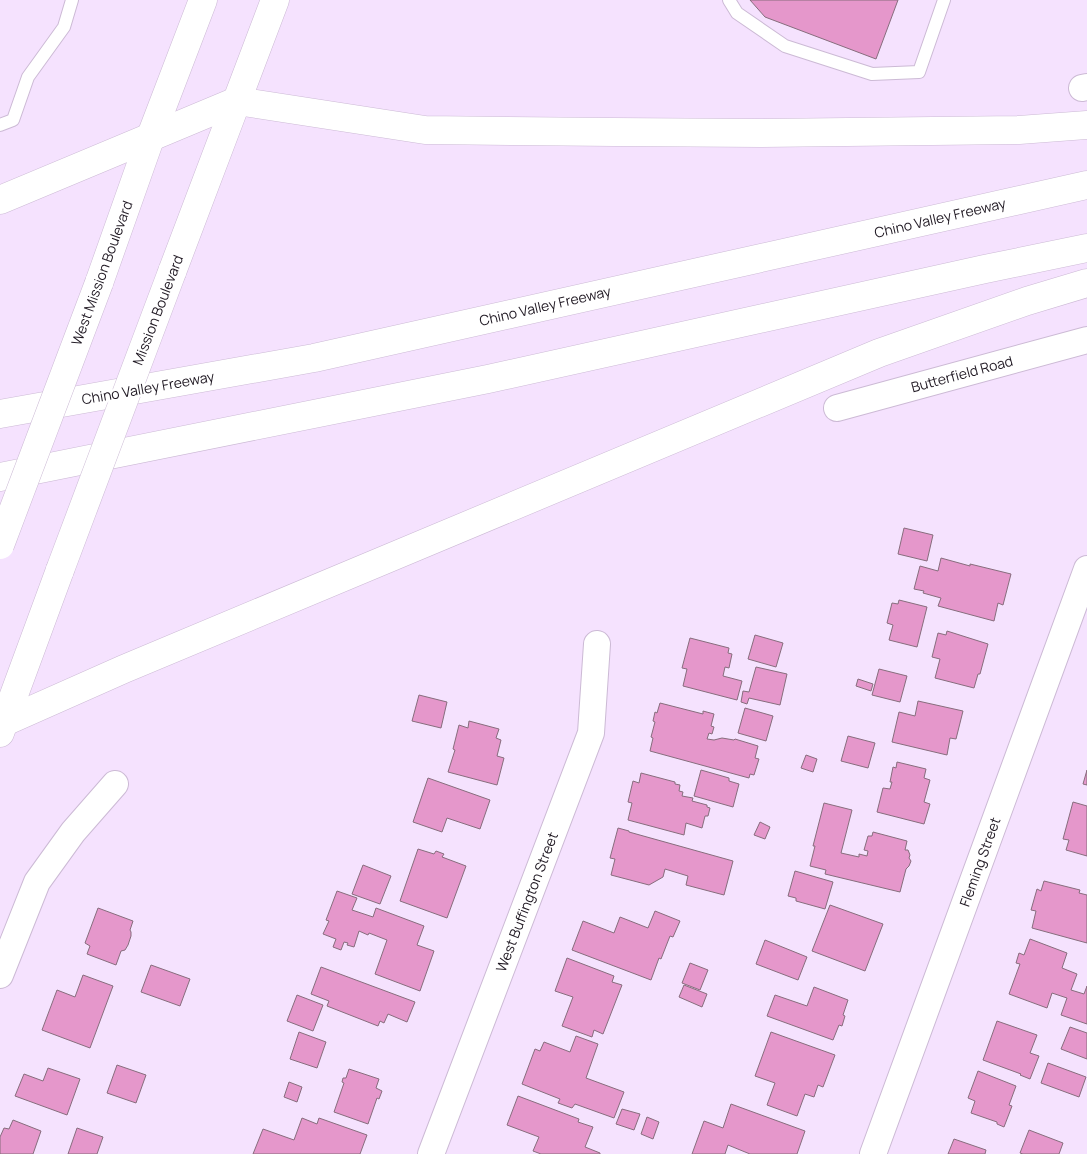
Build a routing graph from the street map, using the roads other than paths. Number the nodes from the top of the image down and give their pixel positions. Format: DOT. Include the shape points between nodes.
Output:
graph roads {
  1 [pos="72,0"];
  2 [pos="203,0"];
  3 [pos="275,0"];
  4 [pos="729,0"];
  5 [pos="944,0"];
  6 [pos="237,101"];
  7 [pos="0,125"];
  8 [pos="1087,125"];
  9 [pos="151,136"];
  10 [pos="1087,185"];
  11 [pos="0,200"];
  12 [pos="1087,248"];
  13 [pos="1087,283"];
  14 [pos="1087,340"];
  15 [pos="837,408"];
  16 [pos="0,414"];
  17 [pos="0,477"];
  18 [pos="0,546"];
  19 [pos="1087,569"];
  20 [pos="597,644"];
  21 [pos="1,726"];
  22 [pos="115,784"];
  23 [pos="0,975"];
  24 [pos="431,1154"];
  25 [pos="873,1154"];
  1 -- 7 [label="lane" via="64,27 28,77 13,120"];
  2 -- 9 [label="main road, West Mission Boulevard"];
  3 -- 6 [label="main road, Mission Boulevard"];
  4 -- 5 [label="lane" via="737,13 785,46 872,74 919,72"];
  6 -- 8 [label="main road" via="425,130 770,133 1019,130"];
  6 -- 9 [label="main road"];
  6 -- 21 [label="main road, Mission Boulevard, bridge"];
  9 -- 11 [label="main road"];
  9 -- 18 [label="main road, West Mission Boulevard, bridge"];
  10 -- 16 [label="main road, Chino Valley Freeway" via="314,358"];
  12 -- 17 [label="main road" via="488,379"];
  13 -- 21 [label="main road" via="879,353 133,666"];
  14 -- 15 [label="street, Butterfield Road"];
  19 -- 25 [label="street, Fleming Street"];
  20 -- 24 [label="street, West Buffington Street" via="590,733"];
  22 -- 23 [label="street" via="73,832 37,882"];
}
